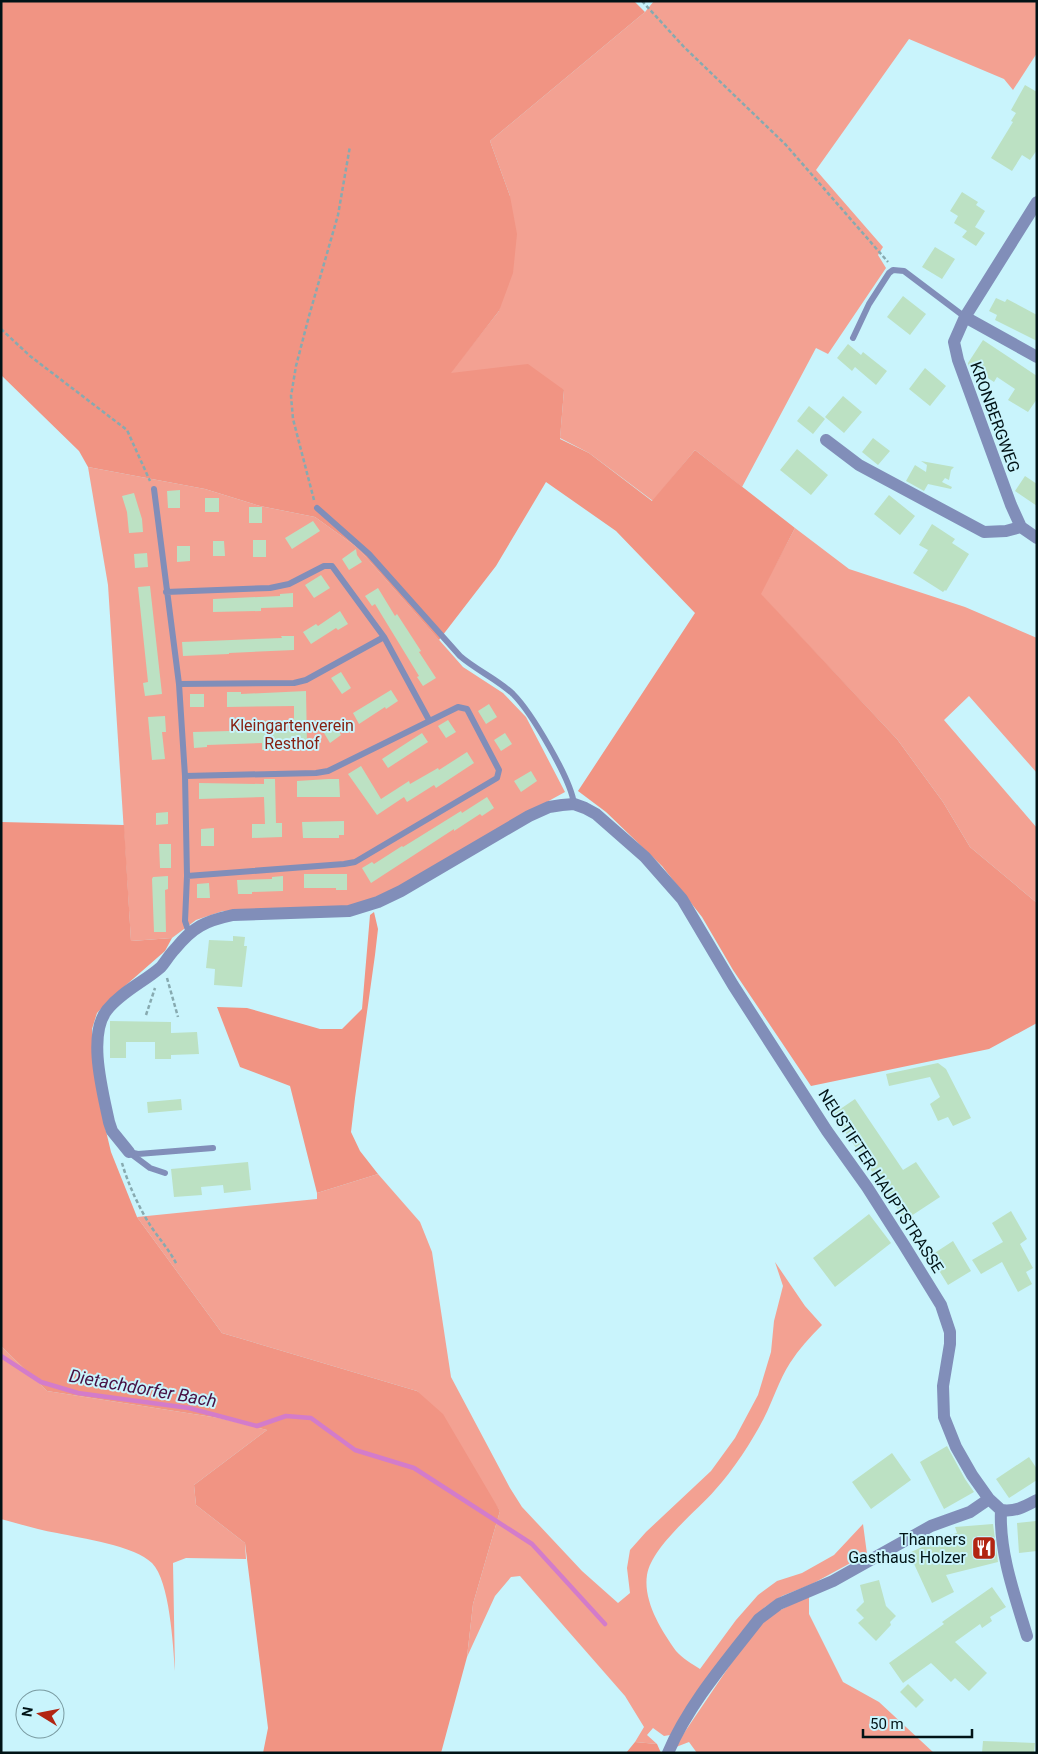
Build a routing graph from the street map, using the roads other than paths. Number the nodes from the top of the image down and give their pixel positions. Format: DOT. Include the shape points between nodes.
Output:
graph roads {
  1 [pos="1037,202"];
  2 [pos="965,317"];
  3 [pos="852,338"];
  4 [pos="1037,357"];
  5 [pos="826,440"];
  6 [pos="154,490"];
  7 [pos="317,508"];
  8 [pos="1021,526"];
  9 [pos="1037,538"];
  10 [pos="166,592"];
  11 [pos="384,637"];
  12 [pos="178,684"];
  13 [pos="429,720"];
  14 [pos="185,776"];
  15 [pos="574,804"];
  16 [pos="187,876"];
  17 [pos="188,933"];
  18 [pos="213,1148"];
  19 [pos="129,1152"];
  20 [pos="165,1173"];
  21 [pos="989,1500"];
  22 [pos="1037,1500"];
  23 [pos="1001,1510"];
  24 [pos="1027,1636"];
  25 [pos="668,1753"];
  1 -- 2 [label="street, KRONBERGWEG"];
  2 -- 3 [label="lane" via="904,271 893,270"];
  2 -- 4 [label="street"];
  2 -- 8 [label="street, KRONBERGWEG" via="954,346 999,476"];
  5 -- 8 [label="street" via="859,465 984,532 1006,531"];
  6 -- 10 [label="lane"];
  7 -- 15 [label="lane" via="369,554 460,656 506,688 522,704 570,786"];
  8 -- 9 [label="street, KRONBERGWEG"];
  10 -- 11 [label="lane" via="270,588 289,584 324,566 332,566"];
  10 -- 12 [label="lane"];
  11 -- 12 [label="lane" via="306,680"];
  11 -- 13 [label="lane"];
  12 -- 14 [label="lane"];
  13 -- 14 [label="lane" via="328,771"];
  13 -- 16 [label="lane" via="458,707 467,709 499,770 497,778 355,862"];
  14 -- 16 [label="lane"];
  15 -- 17 [label="street" via="549,807 529,816 401,891 363,908 232,915 204,923"];
  15 -- 21 [label="street, NEUSTIFTER HAUPTSTRASSE" via="596,814 622,836 682,899 733,985 932,1289 950,1332 943,1386 944,1417 956,1447"];
  16 -- 17 [label="lane" via="185,921"];
  17 -- 19 [label="street" via="162,965 115,1002 102,1018 98,1054 108,1122"];
  18 -- 19 [label="lane"];
  19 -- 20 [label="lane" via="150,1168"];
  21 -- 23 [label="street, NEUSTIFTER HAUPTSTRASSE"];
  21 -- 25 [label="street" via="970,1512 931,1526 833,1581 770,1610 759,1619 696,1702"];
  22 -- 23 [label="street" via="1022,1508"];
  23 -- 24 [label="street" via="1000,1530"];
}
